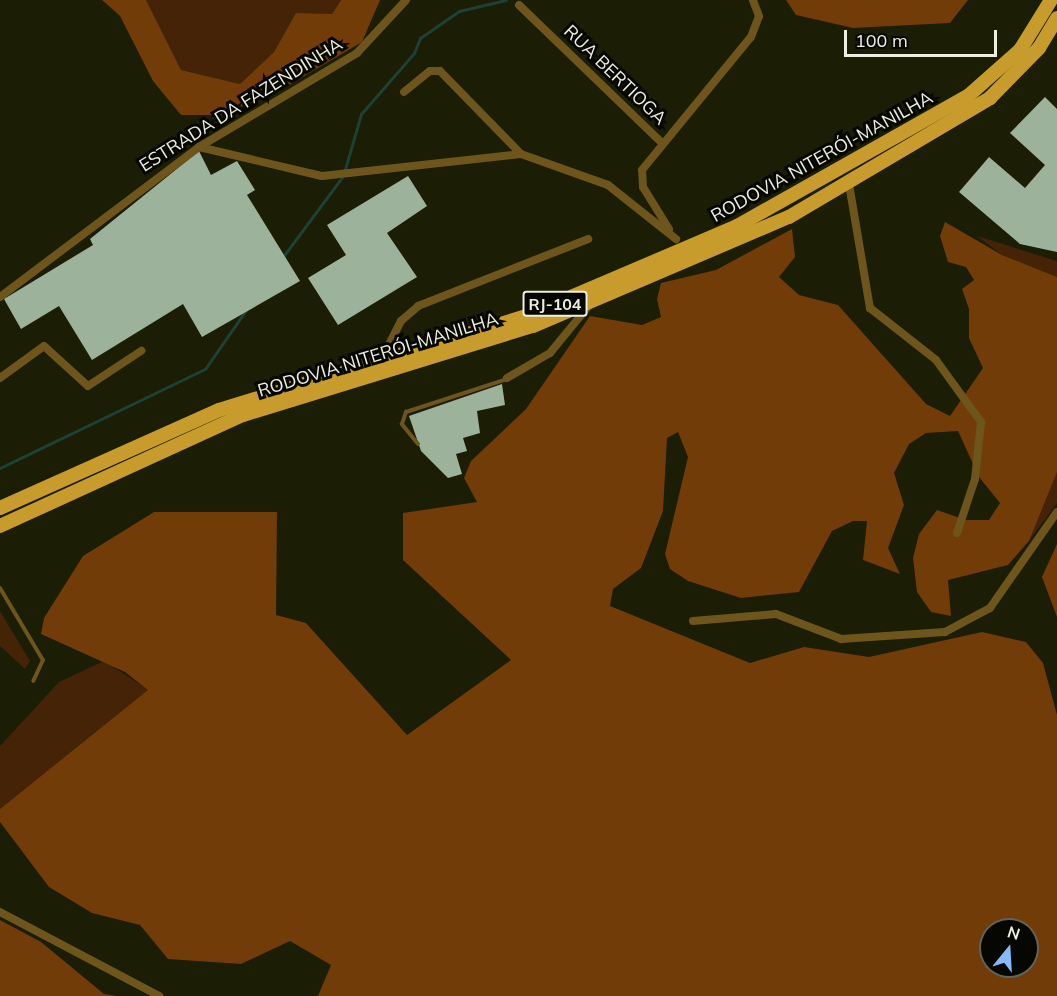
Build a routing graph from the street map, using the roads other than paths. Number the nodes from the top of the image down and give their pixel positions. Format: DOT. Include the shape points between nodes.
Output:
graph roads {
  1 [pos="406,0"];
  2 [pos="753,0"];
  3 [pos="1051,0"];
  4 [pos="519,5"];
  5 [pos="1057,18"];
  6 [pos="404,92"];
  7 [pos="663,143"];
  8 [pos="199,147"];
  9 [pos="521,154"];
  10 [pos="849,184"];
  11 [pos="588,239"];
  12 [pos="679,245"];
  13 [pos="0,297"];
  14 [pos="592,303"];
  15 [pos="141,351"];
  16 [pos="380,361"];
  17 [pos="0,378"];
  18 [pos="507,378"];
  19 [pos="418,444"];
  20 [pos="0,508"];
  21 [pos="1057,512"];
  22 [pos="0,526"];
  23 [pos="957,533"];
  24 [pos="0,588"];
  25 [pos="693,621"];
  26 [pos="33,681"];
  27 [pos="0,912"];
  28 [pos="159,996"];
  1 -- 8 [label="street, ESTRADA DA FAZENDINHA" via="357,52"];
  2 -- 7 [label="street" via="758,26"];
  3 -- 12 [label="highway, RODOVIA NITERÓI-MANILHA / RJ-104" via="1020,50 968,96 783,202"];
  4 -- 7 [label="street, RUA BERTIOGA"];
  5 -- 10 [label="highway, RODOVIA NITERÓI-MANILHA / RJ-104" via="1031,59 990,98"];
  6 -- 9 [label="street" via="430,71 440,70"];
  7 -- 12 [label="street" via="641,181"];
  8 -- 9 [label="street" via="322,176"];
  8 -- 13 [label="street, ESTRADA DA FAZENDINHA"];
  9 -- 12 [label="street" via="608,185"];
  10 -- 14 [label="highway, RODOVIA NITERÓI-MANILHA / RJ-104" via="696,260"];
  10 -- 23 [label="street" via="870,308 936,360 981,422 977,470"];
  11 -- 16 [label="street" via="418,306 401,321"];
  12 -- 16 [label="highway, RODOVIA NITERÓI-MANILHA / RJ-104" via="524,317"];
  14 -- 18 [label="street" via="550,353"];
  14 -- 22 [label="highway, RODOVIA NITERÓI-MANILHA / RJ-104" via="469,347 243,415"];
  15 -- 17 [label="street" via="88,386 44,346"];
  16 -- 20 [label="highway, RODOVIA NITERÓI-MANILHA / RJ-104" via="219,410"];
  18 -- 19 [label="lane" via="406,412 402,424"];
  21 -- 25 [label="street" via="990,608 945,632 841,639 776,614"];
  24 -- 26 [label="lane" via="43,660"];
  27 -- 28 [label="street"];
}
